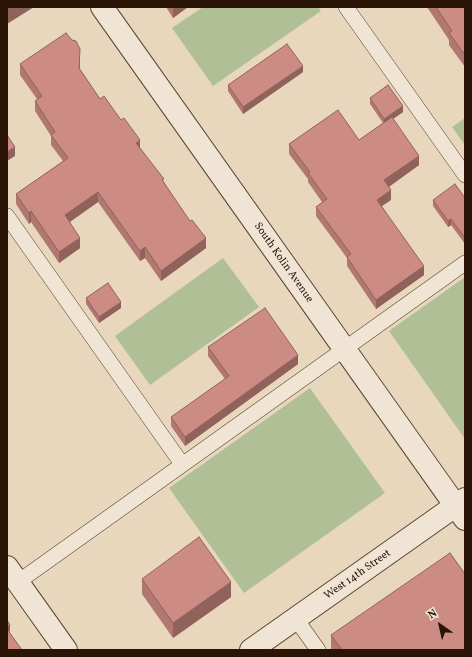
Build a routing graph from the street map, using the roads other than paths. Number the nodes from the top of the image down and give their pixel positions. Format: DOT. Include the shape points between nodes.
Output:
graph roads {
  1 [pos="102,7"];
  2 [pos="346,7"];
  3 [pos="465,175"];
  4 [pos="7,216"];
  5 [pos="465,263"];
  6 [pos="344,349"];
  7 [pos="182,464"];
  8 [pos="462,508"];
  9 [pos="12,574"];
  10 [pos="296,619"];
  11 [pos="66,650"];
  12 [pos="251,650"];
  13 [pos="318,650"];
  1 -- 6 [label="street, South Kolin Avenue"];
  2 -- 3 [label="lane"];
  4 -- 7 [label="lane"];
  5 -- 6 [label="lane"];
  6 -- 7 [label="lane"];
  6 -- 8 [label="street, South Kolin Avenue"];
  7 -- 9 [label="lane"];
  8 -- 10 [label="street, West 14th Street"];
  9 -- 11 [label="street"];
  10 -- 12 [label="street, West 14th Street"];
  10 -- 13 [label="lane"];
}
